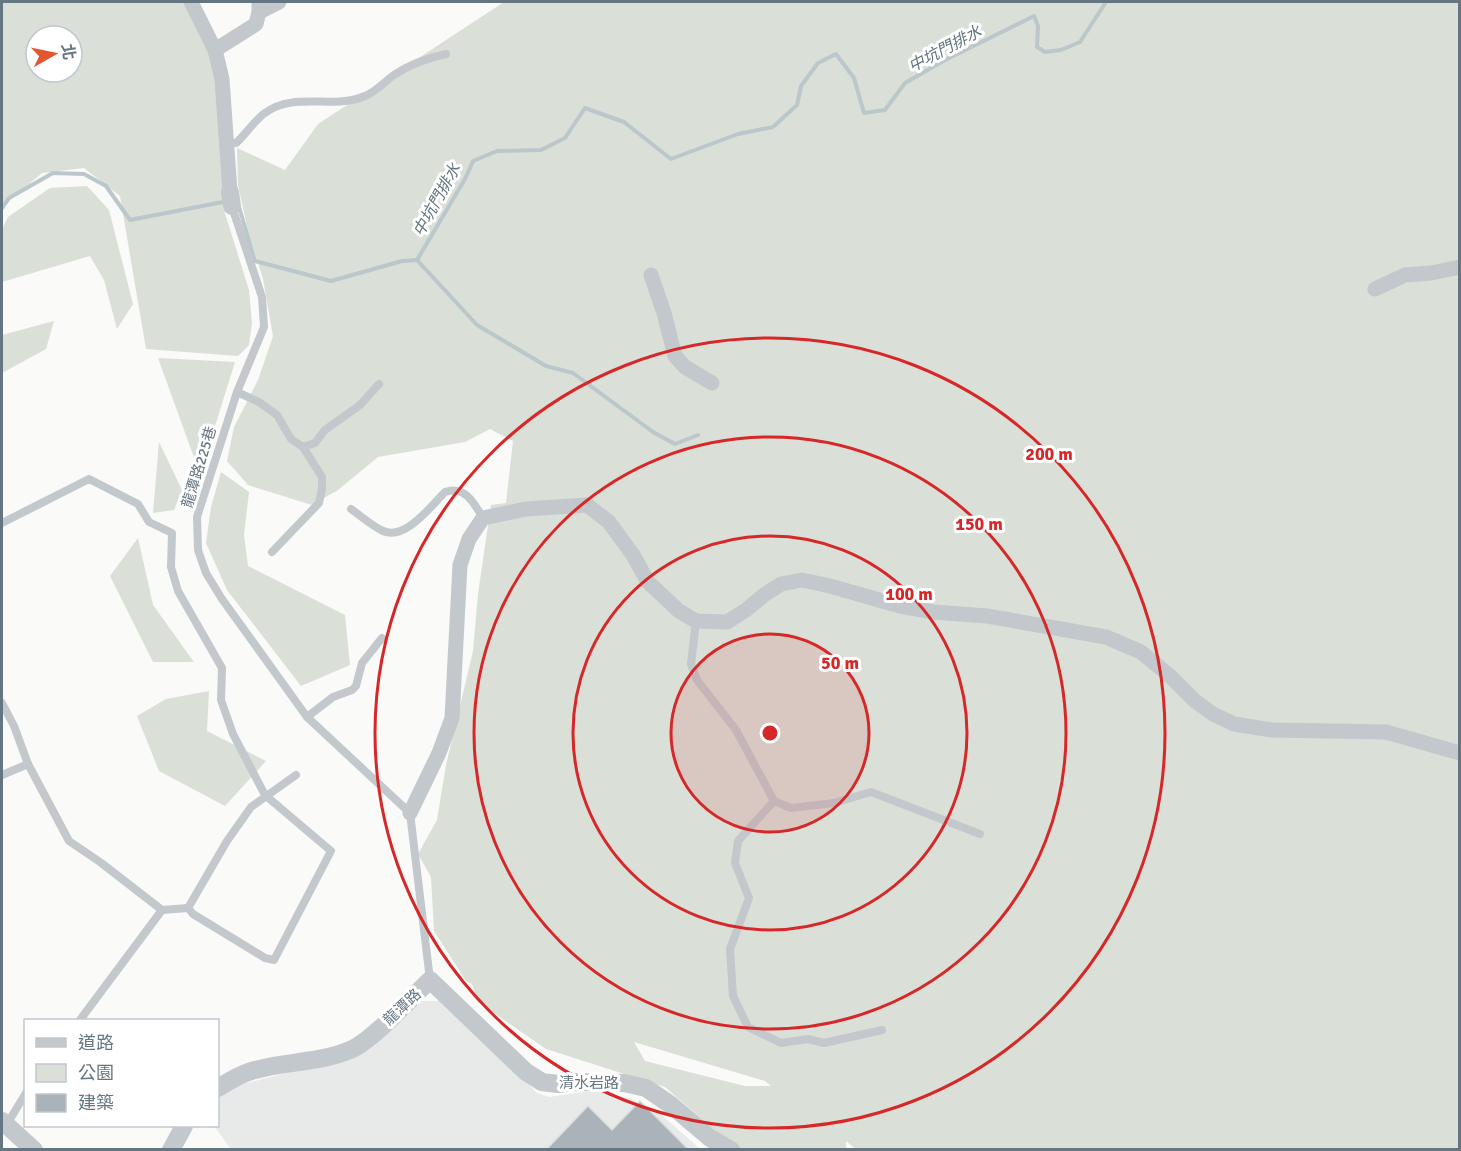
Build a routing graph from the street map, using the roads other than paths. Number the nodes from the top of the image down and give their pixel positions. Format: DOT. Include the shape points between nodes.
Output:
graph roads {
  1 [pos="191,2"];
  2 [pos="279,2"];
  3 [pos="259,7"];
  4 [pos="215,50"];
  5 [pos="446,54"];
  6 [pos="226,144"];
  7 [pos="231,199"];
  8 [pos="1460,267"];
  9 [pos="651,275"];
  10 [pos="1375,289"];
  11 [pos="712,383"];
  12 [pos="379,384"];
  13 [pos="237,392"];
  14 [pos="303,447"];
  15 [pos="351,509"];
  16 [pos="483,518"];
  17 [pos="2,523"];
  18 [pos="272,552"];
  19 [pos="696,621"];
  20 [pos="382,638"];
  21 [pos="2,703"];
  22 [pos="307,717"];
  23 [pos="1460,753"];
  24 [pos="28,764"];
  25 [pos="2,775"];
  26 [pos="296,775"];
  27 [pos="265,795"];
  28 [pos="774,801"];
  29 [pos="410,813"];
  30 [pos="980,834"];
  31 [pos="188,908"];
  32 [pos="162,910"];
  33 [pos="430,980"];
  34 [pos="81,1019"];
  35 [pos="882,1030"];
  36 [pos="219,1087"];
  37 [pos="24,1096"];
  38 [pos="4,1123"];
  39 [pos="183,1127"];
  40 [pos="34,1149"];
  41 [pos="171,1149"];
  42 [pos="731,1149"];
  1 -- 4 [label="street"];
  2 -- 3 [label="street"];
  3 -- 4 [label="street" via="256,24"];
  4 -- 6 [label="street" via="222,79"];
  5 -- 6 [label="lane" via="413,65 363,97 279,106 264,113 236,143"];
  6 -- 7 [label="street"];
  7 -- 13 [label="lane, 龍潭路225巷" via="262,297 264,327"];
  8 -- 10 [label="street" via="1405,275"];
  9 -- 11 [label="street" via="675,356 686,368"];
  12 -- 14 [label="lane" via="315,443"];
  13 -- 14 [label="lane" via="277,415 291,439"];
  13 -- 22 [label="lane, 龍潭路225巷" via="197,517 198,550 222,599"];
  14 -- 18 [label="lane" via="322,477 319,503"];
  15 -- 16 [label="lane" via="383,531 399,531 412,525 445,492 452,490 469,495"];
  16 -- 19 [label="street" via="526,509 587,505 609,522 648,582"];
  16 -- 29 [label="street" via="469,539 460,565 452,718"];
  17 -- 27 [label="lane" via="89,479 138,504 149,522 172,533 171,567 178,591 222,668 224,708"];
  19 -- 23 [label="street" via="727,622 781,584 802,580 900,606 987,616 1106,637 1141,652 1195,701 1234,724 1272,730 1386,732"];
  19 -- 28 [label="lane" via="691,664 697,680 736,730"];
  20 -- 22 [label="lane" via="362,663 356,686 333,697"];
  21 -- 24 [label="lane"];
  22 -- 29 [label="lane, 龍潭路225巷"];
  24 -- 25 [label="lane"];
  24 -- 32 [label="lane" via="69,842"];
  26 -- 27 [label="lane"];
  27 -- 31 [label="lane" via="251,807 227,841"];
  27 -- 31 [label="lane" via="331,851 274,960 193,915"];
  28 -- 30 [label="lane" via="791,808 834,803 871,792"];
  28 -- 35 [label="lane" via="738,841 735,863 749,898 730,949 733,996 748,1027 781,1043 808,1039 824,1043"];
  29 -- 33 [label="lane, 龍潭路"];
  31 -- 32 [label="lane"];
  32 -- 34 [label="lane"];
  33 -- 36 [label="street, 龍潭路" via="353,1049 326,1059 255,1070"];
  33 -- 42 [label="street, 清水岩路" via="526,1072 542,1082 624,1083 646,1088 710,1138"];
  37 -- 38 [label="lane"];
  38 -- 40 [label="street"];
  39 -- 41 [label="street"];
}
